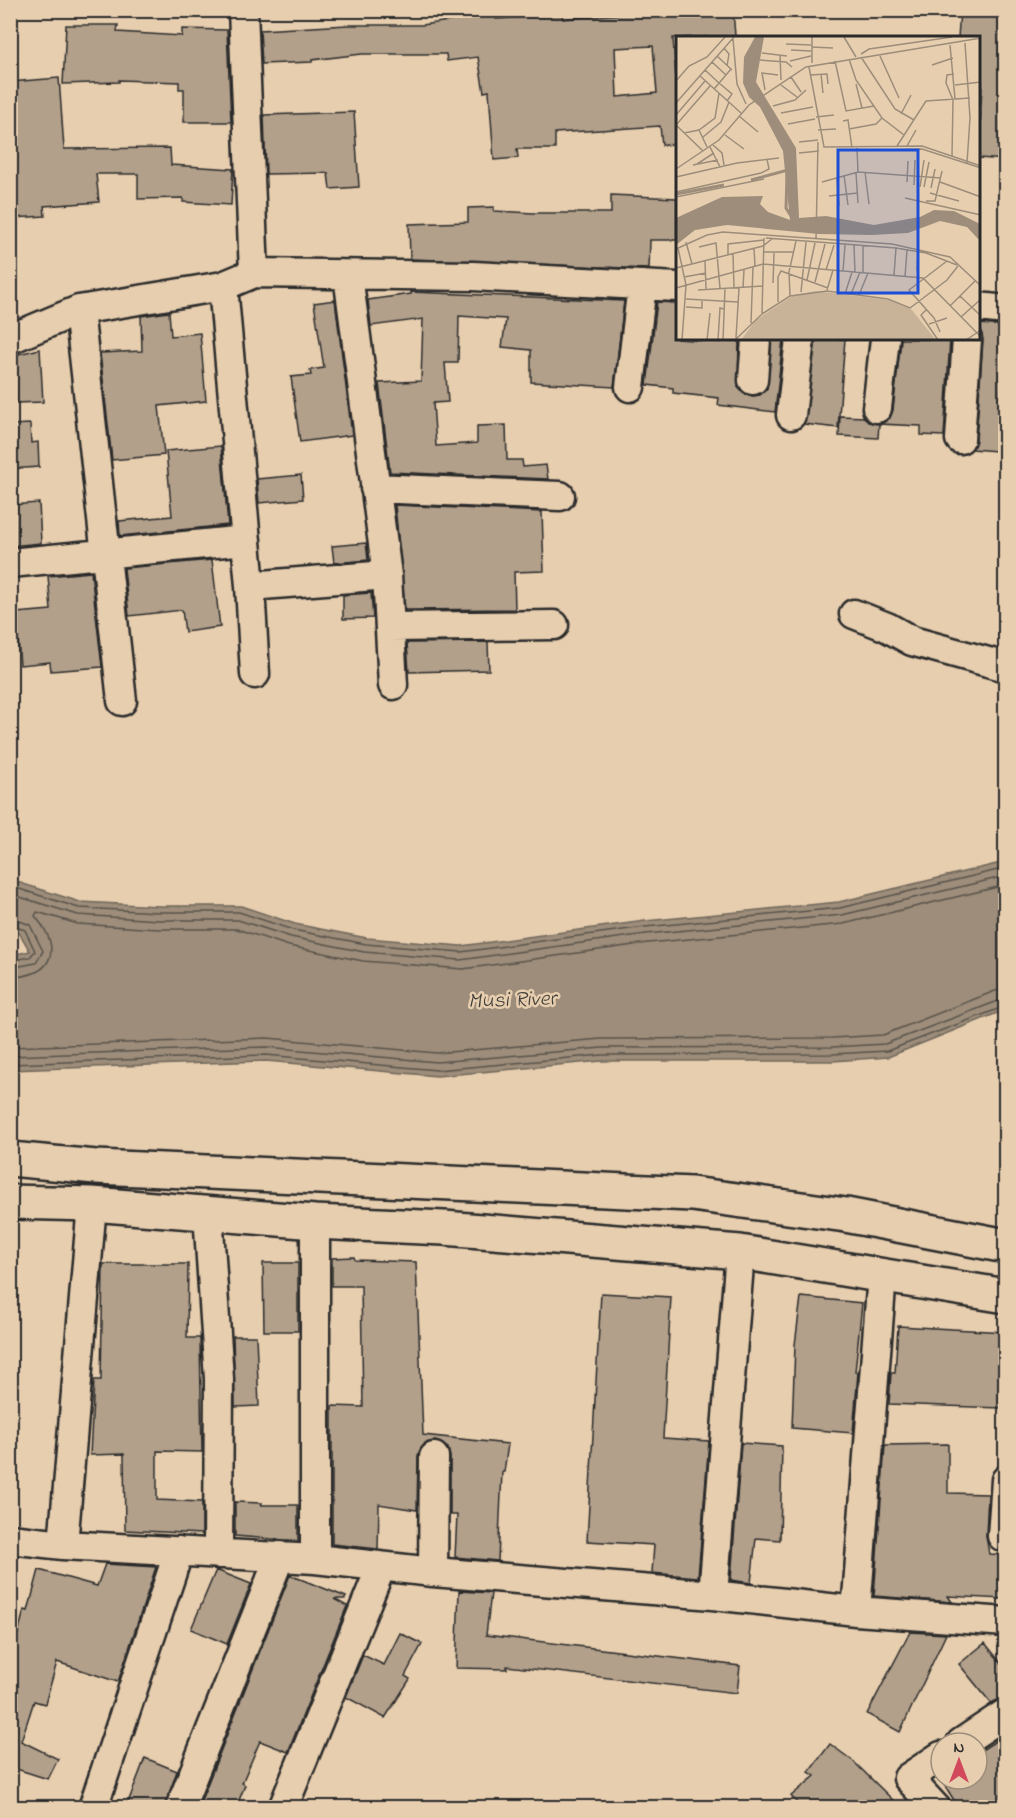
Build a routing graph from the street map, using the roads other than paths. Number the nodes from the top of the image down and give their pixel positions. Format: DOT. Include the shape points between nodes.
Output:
graph roads {
  1 [pos="243,10"];
  2 [pos="254,273"];
  3 [pos="348,275"];
  4 [pos="642,285"];
  5 [pos="223,286"];
  6 [pos="676,287"];
  7 [pos="980,307"];
  8 [pos="79,310"];
  9 [pos="1005,310"];
  10 [pos="10,339"];
  11 [pos="756,340"];
  12 [pos="800,340"];
  13 [pos="885,340"];
  14 [pos="966,340"];
  15 [pos="753,380"];
  16 [pos="630,387"];
  17 [pos="877,408"];
  18 [pos="791,415"];
  19 [pos="960,439"];
  20 [pos="375,488"];
  21 [pos="560,496"];
  22 [pos="246,540"];
  23 [pos="107,552"];
  24 [pos="10,563"];
  25 [pos="387,575"];
  26 [pos="250,586"];
  27 [pos="854,614"];
  28 [pos="554,625"];
  29 [pos="390,627"];
  30 [pos="1005,667"];
  31 [pos="255,674"];
  32 [pos="393,685"];
  33 [pos="123,701"];
  34 [pos="10,1159"];
  35 [pos="10,1202"];
  36 [pos="92,1204"];
  37 [pos="207,1213"];
  38 [pos="315,1222"];
  39 [pos="1005,1246"];
  40 [pos="740,1252"];
  41 [pos="882,1275"];
  42 [pos="1005,1296"];
  43 [pos="434,1457"];
  44 [pos="1005,1480"];
  45 [pos="1002,1536"];
  46 [pos="10,1539"];
  47 [pos="63,1545"];
  48 [pos="179,1551"];
  49 [pos="218,1554"];
  50 [pos="280,1556"];
  51 [pos="315,1559"];
  52 [pos="381,1567"];
  53 [pos="433,1572"];
  54 [pos="713,1595"];
  55 [pos="856,1611"];
  56 [pos="1005,1622"];
  57 [pos="1005,1713"];
  58 [pos="979,1731"];
  59 [pos="929,1764"];
  60 [pos="93,1808"];
  61 [pos="180,1808"];
  62 [pos="283,1808"];
  63 [pos="936,1808"];
  1 -- 2 [label="street"];
  2 -- 3 [label="street"];
  2 -- 5 [label="street"];
  3 -- 4 [label="street" via="473,276"];
  3 -- 20 [label="street"];
  4 -- 6 [label="street"];
  4 -- 16 [label="street"];
  5 -- 8 [label="street"];
  5 -- 22 [label="street"];
  7 -- 9 [label="street"];
  8 -- 10 [label="street"];
  8 -- 23 [label="street"];
  11 -- 15 [label="street"];
  12 -- 18 [label="street"];
  13 -- 17 [label="street"];
  14 -- 19 [label="street"];
  20 -- 21 [label="street"];
  20 -- 25 [label="street"];
  22 -- 23 [label="street"];
  22 -- 26 [label="street"];
  23 -- 24 [label="street"];
  23 -- 33 [label="street"];
  25 -- 26 [label="street"];
  25 -- 29 [label="street"];
  26 -- 31 [label="street"];
  27 -- 30 [label="street" via="912,641"];
  28 -- 29 [label="street"];
  29 -- 32 [label="street"];
  34 -- 39 [label="street" via="96,1167 692,1194 846,1215"];
  35 -- 36 [label="street"];
  36 -- 37 [label="street"];
  36 -- 47 [label="street"];
  37 -- 38 [label="street"];
  37 -- 49 [label="street" via="219,1379"];
  38 -- 40 [label="street" via="444,1228"];
  38 -- 51 [label="street"];
  40 -- 41 [label="street"];
  40 -- 54 [label="street"];
  41 -- 42 [label="street"];
  41 -- 55 [label="street"];
  43 -- 53 [label="street"];
  44 -- 45 [label="street"];
  46 -- 47 [label="street"];
  47 -- 48 [label="street"];
  48 -- 49 [label="street"];
  48 -- 60 [label="street"];
  49 -- 50 [label="street"];
  50 -- 51 [label="street"];
  50 -- 61 [label="street"];
  51 -- 52 [label="street"];
  52 -- 53 [label="street"];
  52 -- 62 [label="street"];
  53 -- 54 [label="street"];
  54 -- 55 [label="street"];
  55 -- 56 [label="street"];
  57 -- 58 [label="street"];
  59 -- 63 [label="street" via="908,1778"];
}
